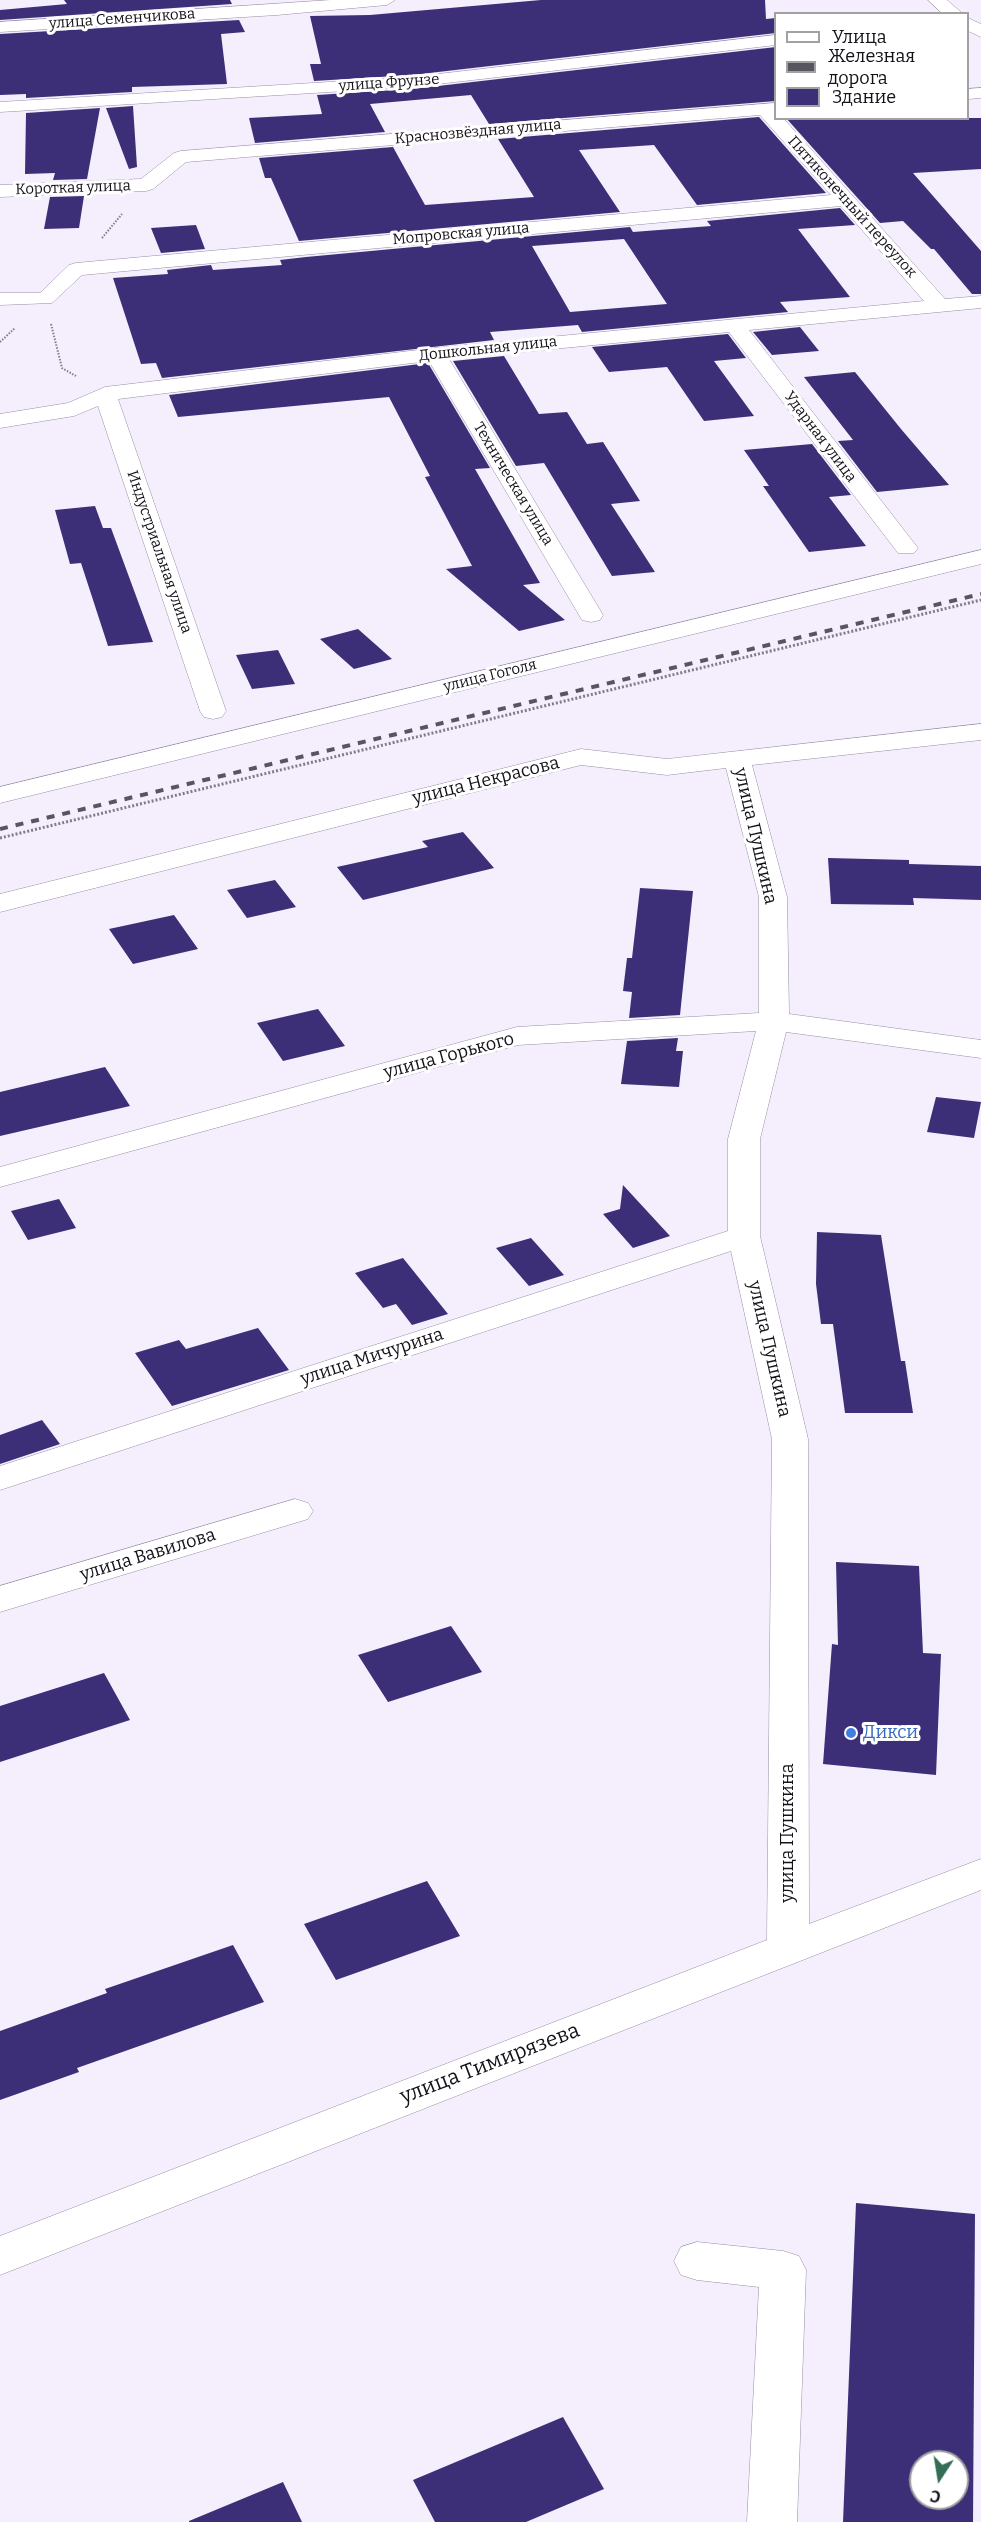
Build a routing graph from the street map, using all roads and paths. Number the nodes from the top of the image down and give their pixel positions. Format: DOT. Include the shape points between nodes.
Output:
graph roads {
  1 [pos="387,0"];
  2 [pos="936,0"];
  3 [pos="952,12"];
  4 [pos="969,23"];
  5 [pos="0,27"];
  6 [pos="981,33"];
  7 [pos="774,40"];
  8 [pos="0,107"];
  9 [pos="770,108"];
  10 [pos="780,120"];
  11 [pos="146,185"];
  12 [pos="0,191"];
  13 [pos="846,200"];
  14 [pos="76,269"];
  15 [pos="0,299"];
  16 [pos="45,299"];
  17 [pos="981,302"];
  18 [pos="940,306"];
  19 [pos="735,326"];
  20 [pos="435,354"];
  21 [pos="105,394"];
  22 [pos="0,421"];
  23 [pos="906,548"];
  24 [pos="981,557"];
  25 [pos="981,600"];
  26 [pos="591,615"];
  27 [pos="213,711"];
  28 [pos="981,732"];
  29 [pos="737,759"];
  30 [pos="0,795"];
  31 [pos="0,838"];
  32 [pos="0,903"];
  33 [pos="774,1021"];
  34 [pos="981,1049"];
  35 [pos="0,1178"];
  36 [pos="744,1236"];
  37 [pos="0,1478"];
  38 [pos="295,1512"];
  39 [pos="0,1599"];
  40 [pos="981,1874"];
  41 [pos="788,1948"];
  42 [pos="0,2256"];
  43 [pos="697,2261"];
  44 [pos="772,2522"];
  1 -- 5 [label="street, улица Семенчикова"];
  2 -- 3 [label="street"];
  4 -- 6 [label="street"];
  7 -- 8 [label="street, улица Фрунзе" via="412,82"];
  9 -- 11 [label="street, Краснозвёздная улица" via="181,157"];
  10 -- 13 [label="street, Пятиконечный переулок"];
  11 -- 12 [label="street, Короткая улица"];
  11 -- 14 [label="path"];
  13 -- 14 [label="street, Мопровская улица"];
  13 -- 18 [label="street, Пятиконечный переулок"];
  14 -- 16 [label="street"];
  15 -- 16 [label="street"];
  16 -- 21 [label="path" via="62,368"];
  17 -- 18 [label="street, Дошкольная улица"];
  18 -- 19 [label="street, Дошкольная улица"];
  19 -- 20 [label="street, Дошкольная улица"];
  19 -- 23 [label="street, Ударная улица"];
  20 -- 21 [label="street, Дошкольная улица"];
  20 -- 26 [label="street, Техническая улица"];
  21 -- 22 [label="street, Дошкольная улица" via="74,409"];
  21 -- 27 [label="street, Индустриальная улица"];
  24 -- 30 [label="street, улица Гоголя"];
  25 -- 31 [label="path"];
  28 -- 29 [label="street, улица Некрасова"];
  29 -- 32 [label="street, улица Некрасова" via="667,767 581,757"];
  29 -- 33 [label="street, улица Пушкина" via="773,897"];
  33 -- 34 [label="street, улица Горького"];
  33 -- 35 [label="street, улица Горького" via="517,1036"];
  33 -- 36 [label="street, улица Пушкина" via="744,1139"];
  36 -- 37 [label="street, улица Мичурина"];
  36 -- 41 [label="street, улица Пушкина" via="790,1439"];
  38 -- 39 [label="street, улица Вавилова"];
  40 -- 41 [label="street, улица Тимирязева"];
  41 -- 42 [label="street, улица Тимирязева"];
  43 -- 44 [label="street" via="783,2270"];
}
